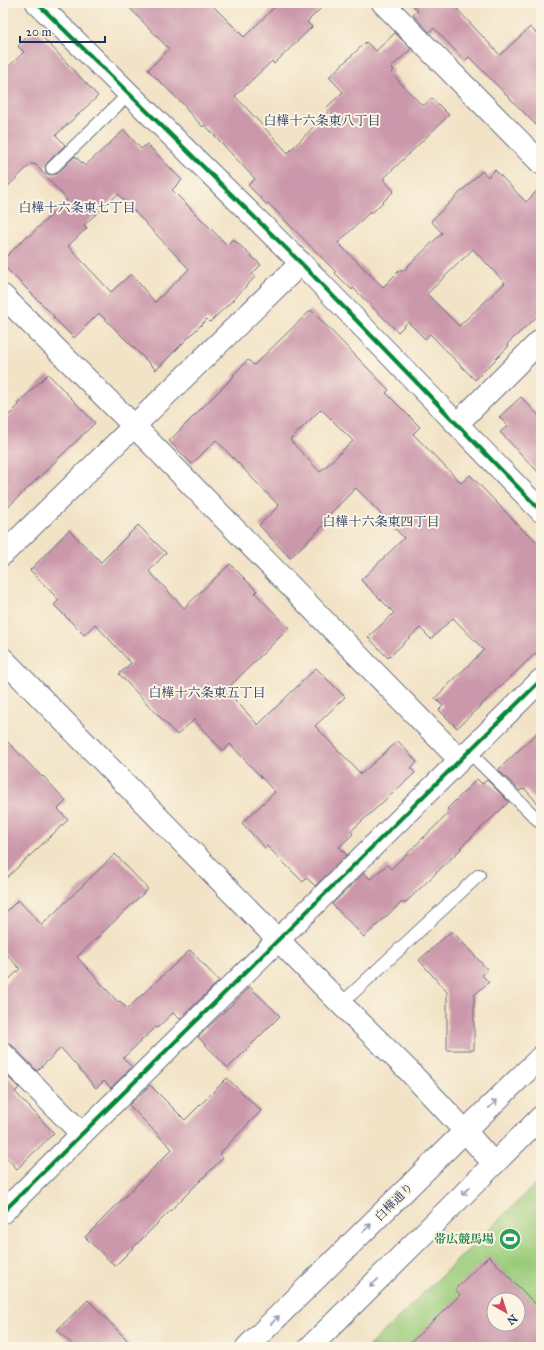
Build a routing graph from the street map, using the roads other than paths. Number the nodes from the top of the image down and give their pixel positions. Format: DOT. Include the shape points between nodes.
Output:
graph roads {
  1 [pos="37,3"];
  2 [pos="383,3"];
  3 [pos="129,94"];
  4 [pos="541,163"];
  5 [pos="52,168"];
  6 [pos="301,263"];
  7 [pos="3,296"];
  8 [pos="541,340"];
  9 [pos="458,423"];
  10 [pos="134,426"];
  11 [pos="541,510"];
  12 [pos="3,554"];
  13 [pos="3,659"];
  14 [pos="541,680"];
  15 [pos="465,756"];
  16 [pos="541,823"];
  17 [pos="479,875"];
  18 [pos="278,939"];
  19 [pos="341,1004"];
  20 [pos="3,1054"];
  21 [pos="541,1057"];
  22 [pos="541,1117"];
  23 [pos="465,1131"];
  24 [pos="82,1134"];
  25 [pos="494,1164"];
  26 [pos="3,1212"];
  27 [pos="247,1347"];
  28 [pos="310,1347"];
  1 -- 3 [label="street"];
  2 -- 4 [label="street"];
  3 -- 5 [label="lane"];
  3 -- 6 [label="street"];
  6 -- 9 [label="street"];
  6 -- 10 [label="street"];
  7 -- 10 [label="street"];
  8 -- 9 [label="street"];
  9 -- 11 [label="street"];
  10 -- 12 [label="street"];
  10 -- 15 [label="street"];
  13 -- 18 [label="street"];
  14 -- 15 [label="street"];
  15 -- 16 [label="lane"];
  15 -- 18 [label="street"];
  17 -- 19 [label="lane"];
  18 -- 19 [label="street"];
  18 -- 24 [label="street"];
  19 -- 23 [label="street"];
  20 -- 24 [label="street"];
  23 -- 21 [label="street, 白樺通り, one-way"];
  22 -- 25 [label="street"];
  23 -- 25 [label="street"];
  27 -- 23 [label="street, 白樺通り, one-way"];
  24 -- 26 [label="street"];
  25 -- 28 [label="street, one-way"];
}
